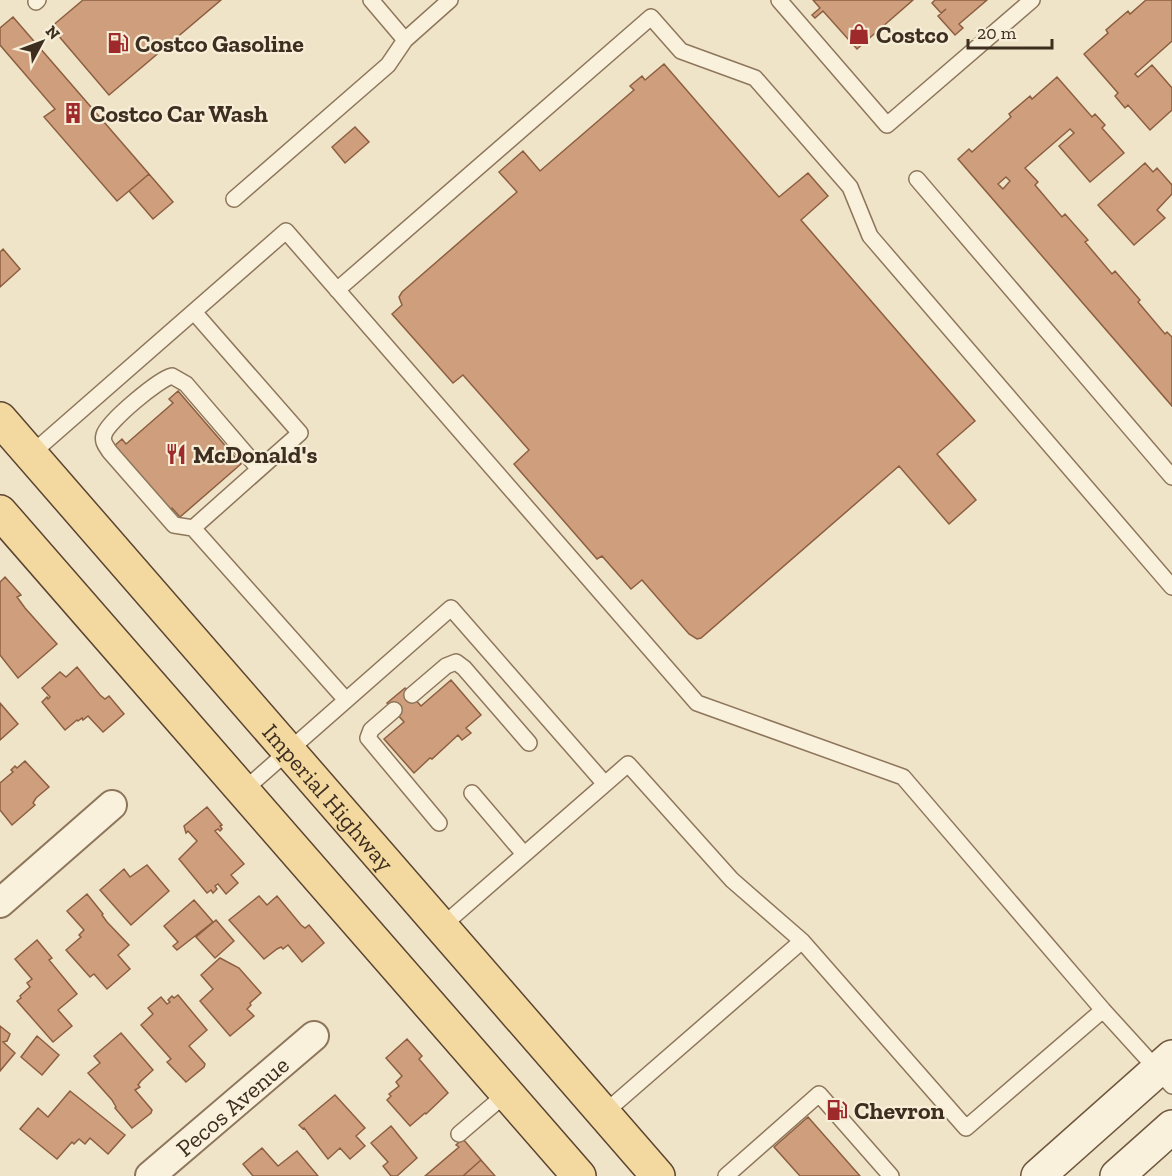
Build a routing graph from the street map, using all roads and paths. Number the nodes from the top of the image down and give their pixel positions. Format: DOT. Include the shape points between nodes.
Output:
graph roads {
  1 [pos="371,0"];
  2 [pos="450,0"];
  3 [pos="779,0"];
  4 [pos="1032,0"];
  5 [pos="405,40"];
  6 [pos="917,179"];
  7 [pos="234,199"];
  8 [pos="337,290"];
  9 [pos="194,312"];
  10 [pos="0,420"];
  11 [pos="30,455"];
  12 [pos="259,469"];
  13 [pos="1172,477"];
  14 [pos="0,512"];
  15 [pos="193,528"];
  16 [pos="1172,587"];
  17 [pos="412,695"];
  18 [pos="346,700"];
  19 [pos="394,710"];
  20 [pos="529,743"];
  21 [pos="288,752"];
  22 [pos="605,784"];
  23 [pos="244,790"];
  24 [pos="472,793"];
  25 [pos="112,805"];
  26 [pos="439,823"];
  27 [pos="524,854"];
  28 [pos="0,903"];
  29 [pos="441,927"];
  30 [pos="802,941"];
  31 [pos="1103,1010"];
  32 [pos="314,1036"];
  33 [pos="1167,1071"];
  34 [pos="507,1093"];
  35 [pos="603,1114"];
  36 [pos="1172,1127"];
  37 [pos="459,1134"];
  38 [pos="569,1173"];
  39 [pos="150,1176"];
  40 [pos="658,1176"];
  41 [pos="726,1176"];
  42 [pos="891,1176"];
  43 [pos="1038,1176"];
  44 [pos="1117,1176"];
  1 -- 5 [label="lane"];
  2 -- 5 [label="lane"];
  3 -- 4 [label="lane" via="887,125"];
  5 -- 7 [label="lane" via="388,65"];
  6 -- 13 [label="lane"];
  8 -- 9 [label="lane" via="286,231"];
  8 -- 16 [label="lane" via="651,17 681,51 754,78 850,187 870,236"];
  8 -- 31 [label="lane" via="697,703 903,777"];
  9 -- 11 [label="lane"];
  9 -- 12 [label="lane" via="300,433"];
  10 -- 11 [label="main road, Imperial Highway"];
  11 -- 21 [label="main road, Imperial Highway"];
  12 -- 15 [label="lane"];
  12 -- 15 [label="lane" via="186,384 172,376 159,382 108,426 103,438 105,446 174,525"];
  14 -- 23 [label="main road"];
  15 -- 18 [label="lane"];
  17 -- 20 [label="lane" via="456,662"];
  18 -- 21 [label="lane"];
  18 -- 22 [label="lane" via="451,608"];
  19 -- 26 [label="lane" via="370,730 368,738"];
  21 -- 23 [label="lane"];
  21 -- 29 [label="main road, Imperial Highway"];
  22 -- 27 [label="lane"];
  22 -- 30 [label="lane" via="628,764 732,880"];
  23 -- 34 [label="main road"];
  24 -- 27 [label="lane"];
  25 -- 28 [label="street"];
  27 -- 29 [label="lane"];
  29 -- 35 [label="main road, Imperial Highway"];
  30 -- 31 [label="lane" via="966,1128"];
  30 -- 35 [label="lane"];
  31 -- 33 [label="lane"];
  32 -- 39 [label="street, Pecos Avenue"];
  33 -- 43 [label="main road"];
  34 -- 37 [label="lane"];
  34 -- 38 [label="main road"];
  35 -- 40 [label="main road, Imperial Highway"];
  36 -- 44 [label="main road"];
  41 -- 42 [label="lane" via="819,1094"];
}
